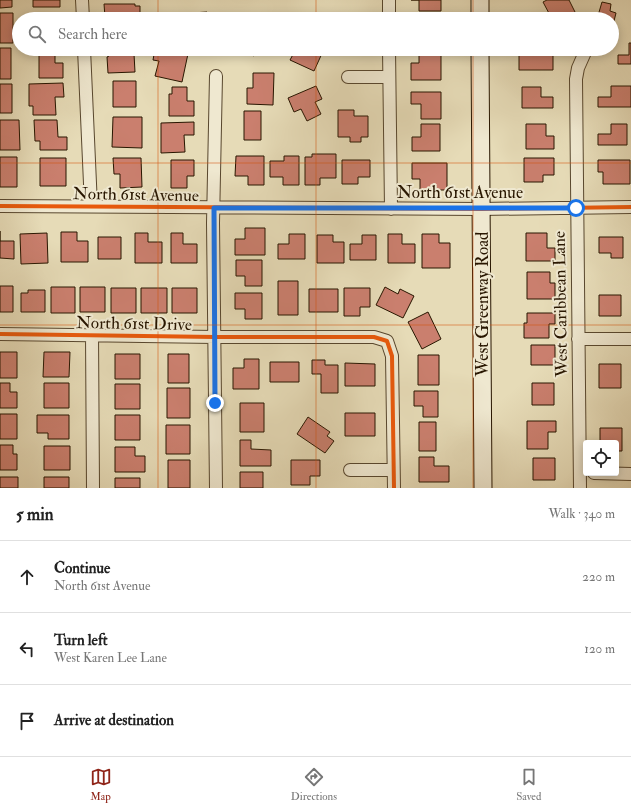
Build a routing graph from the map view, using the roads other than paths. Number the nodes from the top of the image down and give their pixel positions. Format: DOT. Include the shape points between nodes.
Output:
graph roads {
  1 [pos="82,0"];
  2 [pos="389,0"];
  3 [pos="480,0"];
  4 [pos="83,12"];
  5 [pos="389,12"];
  6 [pos="480,12"];
  7 [pos="84,56"];
  8 [pos="389,56"];
  9 [pos="480,56"];
  10 [pos="583,56"];
  11 [pos="216,76"];
  12 [pos="348,77"];
  13 [pos="389,77"];
  14 [pos="0,206"];
  15 [pos="91,206"];
  16 [pos="631,207"];
  17 [pos="214,208"];
  18 [pos="576,208"];
  19 [pos="391,209"];
  20 [pos="481,209"];
  21 [pos="0,334"];
  22 [pos="92,334"];
  23 [pos="215,338"];
  24 [pos="578,339"];
  25 [pos="631,339"];
  26 [pos="350,470"];
  27 [pos="393,470"];
  28 [pos="583,473"];
  29 [pos="619,474"];
  30 [pos="631,474"];
  31 [pos="93,488"];
  32 [pos="216,488"];
  33 [pos="394,488"];
  34 [pos="483,488"];
  35 [pos="580,488"];
  1 -- 4 [label="street"];
  2 -- 5 [label="street"];
  3 -- 6 [label="main road"];
  7 -- 15 [label="street"];
  8 -- 13 [label="street"];
  9 -- 20 [label="main road, West Greenway Road"];
  10 -- 18 [label="street, West Caribbean Lane" via="576,79"];
  11 -- 17 [label="street"];
  12 -- 13 [label="street"];
  13 -- 19 [label="street"];
  14 -- 15 [label="street, North 61st Avenue"];
  15 -- 17 [label="street, North 61st Avenue"];
  16 -- 18 [label="street, North 61st Avenue"];
  17 -- 19 [label="street, North 61st Avenue"];
  17 -- 23 [label="street"];
  18 -- 20 [label="street, North 61st Avenue"];
  18 -- 24 [label="street, West Caribbean Lane"];
  19 -- 20 [label="street, North 61st Avenue"];
  20 -- 34 [label="main road, West Greenway Road"];
  21 -- 22 [label="street, North 61st Drive"];
  22 -- 23 [label="street, North 61st Drive"];
  22 -- 31 [label="street"];
  23 -- 27 [label="street, North 61st Drive" via="374,337 387,341 392,356"];
  23 -- 32 [label="street"];
  24 -- 25 [label="street"];
  24 -- 28 [label="street, West Caribbean Lane"];
  26 -- 27 [label="street"];
  27 -- 33 [label="street"];
  28 -- 35 [label="street, West Caribbean Lane"];
  29 -- 30 [label="street"];
}
